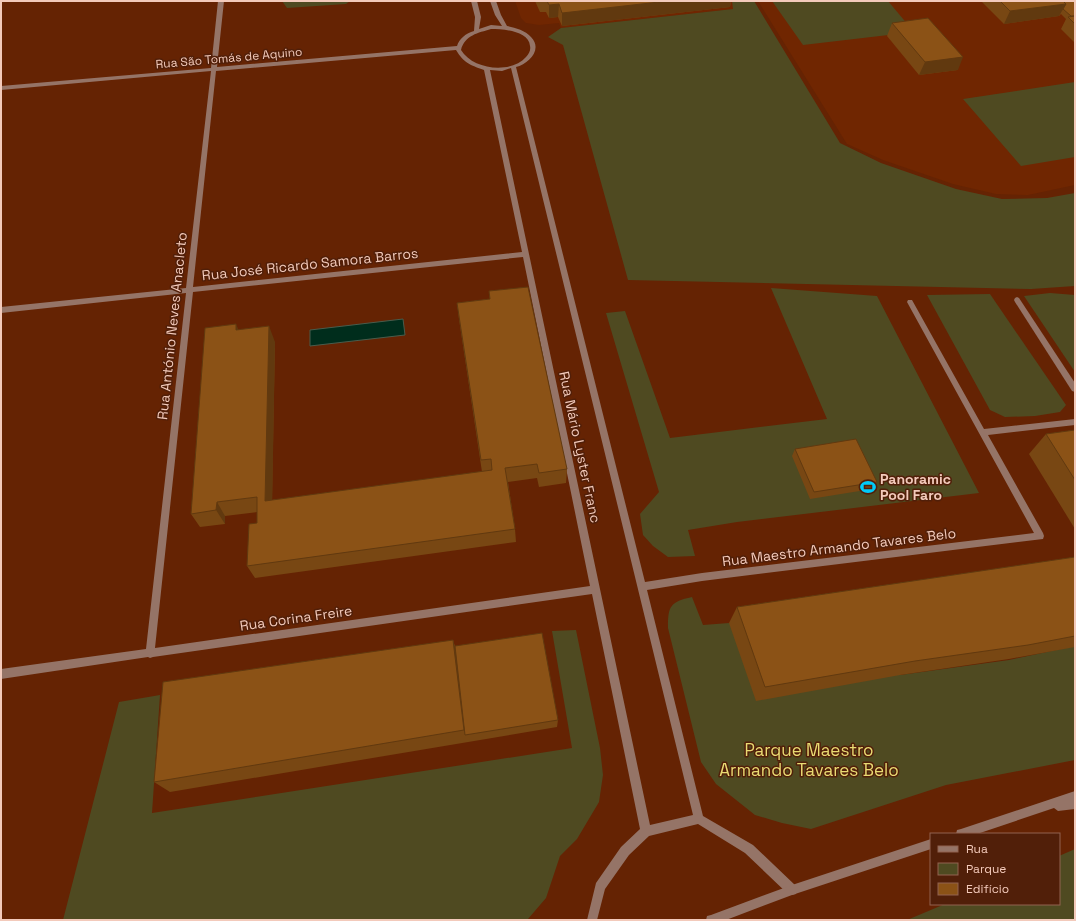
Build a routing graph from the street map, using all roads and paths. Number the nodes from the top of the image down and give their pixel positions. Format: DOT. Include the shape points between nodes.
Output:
graph roads {
  1 [pos="221,1"];
  2 [pos="474,1"];
  3 [pos="493,1"];
  4 [pos="505,27"];
  5 [pos="476,30"];
  6 [pos="458,48"];
  7 [pos="513,67"];
  8 [pos="487,69"];
  9 [pos="213,70"];
  10 [pos="1,88"];
  11 [pos="526,254"];
  12 [pos="189,290"];
  13 [pos="1018,300"];
  14 [pos="910,302"];
  15 [pos="1,310"];
  16 [pos="1075,389"];
  17 [pos="1075,422"];
  18 [pos="982,432"];
  19 [pos="642,587"];
  20 [pos="596,589"];
  21 [pos="150,654"];
  22 [pos="1,674"];
  23 [pos="1075,796"];
  24 [pos="1075,804"];
  25 [pos="1041,807"];
  26 [pos="699,819"];
  27 [pos="646,831"];
  28 [pos="964,833"];
  29 [pos="930,844"];
  30 [pos="792,890"];
  31 [pos="592,920"];
  32 [pos="711,920"];
  1 -- 9 [label="street, Rua António Neves Anacleto"];
  2 -- 5 [label="street" via="478,17"];
  3 -- 4 [label="street"];
  4 -- 5 [label="street"];
  4 -- 7 [label="street" via="526,34 534,46 529,58"];
  5 -- 6 [label="street" via="464,37"];
  6 -- 8 [label="street" via="466,61"];
  6 -- 9 [label="street, Rua São Tomás de Aquino"];
  7 -- 8 [label="street"];
  7 -- 19 [label="street, Rua Mário Lyster Franc"];
  8 -- 11 [label="street, Rua Mário Lyster Franc"];
  9 -- 10 [label="street, Rua São Tomás de Aquino"];
  9 -- 12 [label="street, Rua António Neves Anacleto"];
  11 -- 12 [label="street, Rua José Ricardo Samora Barros"];
  11 -- 20 [label="street, Rua Mário Lyster Franc"];
  12 -- 15 [label="street, Rua José Ricardo Samora Barros"];
  12 -- 21 [label="street, Rua António Neves Anacleto"];
  13 -- 16 [label="street"];
  14 -- 18 [label="street"];
  17 -- 18 [label="street"];
  18 -- 19 [label="street, Rua Maestro Armando Tavares Belo" via="1040,536 702,577"];
  19 -- 26 [label="street, Rua Mário Lyster Franc"];
  20 -- 21 [label="street, Rua Corina Freire"];
  20 -- 27 [label="street, Rua Mário Lyster Franc"];
  21 -- 22 [label="street, Rua Corina Freire"];
  23 -- 25 [label="street"];
  24 -- 25 [label="street"];
  25 -- 28 [label="street"];
  26 -- 27 [label="street"];
  26 -- 30 [label="street" via="749,848"];
  27 -- 31 [label="street" via="625,851 600,887"];
  29 -- 30 [label="street"];
  30 -- 32 [label="street"];
}
